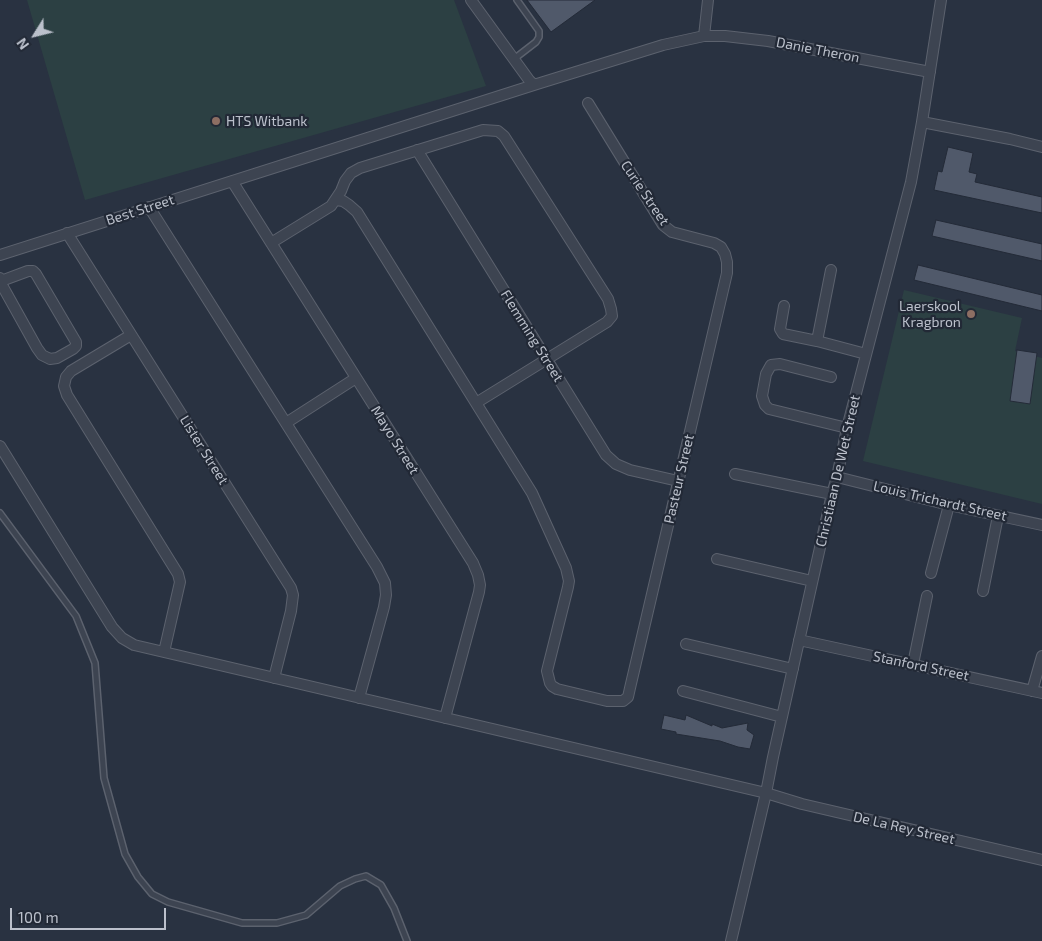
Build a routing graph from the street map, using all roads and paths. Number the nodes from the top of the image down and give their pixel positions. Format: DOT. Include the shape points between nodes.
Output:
graph roads {
  1 [pos="471,0"];
  2 [pos="517,0"];
  3 [pos="708,0"];
  4 [pos="941,0"];
  5 [pos="704,36"];
  6 [pos="514,59"];
  7 [pos="930,72"];
  8 [pos="537,84"];
  9 [pos="588,103"];
  10 [pos="922,122"];
  11 [pos="1042,147"];
  12 [pos="417,150"];
  13 [pos="232,181"];
  14 [pos="336,200"];
  15 [pos="149,207"];
  16 [pos="67,233"];
  17 [pos="271,243"];
  18 [pos="0,254"];
  19 [pos="725,254"];
  20 [pos="831,270"];
  21 [pos="0,280"];
  22 [pos="784,306"];
  23 [pos="131,335"];
  24 [pos="817,341"];
  25 [pos="866,354"];
  26 [pos="546,360"];
  27 [pos="831,377"];
  28 [pos="356,378"];
  29 [pos="476,403"];
  30 [pos="286,423"];
  31 [pos="847,428"];
  32 [pos="0,446"];
  33 [pos="735,474"];
  34 [pos="837,477"];
  35 [pos="678,481"];
  36 [pos="832,494"];
  37 [pos="949,505"];
  38 [pos="0,513"];
  39 [pos="998,516"];
  40 [pos="1042,525"];
  41 [pos="717,559"];
  42 [pos="931,573"];
  43 [pos="812,581"];
  44 [pos="983,591"];
  45 [pos="927,596"];
  46 [pos="799,640"];
  47 [pos="686,644"];
  48 [pos="164,652"];
  49 [pos="1042,656"];
  50 [pos="913,664"];
  51 [pos="793,669"];
  52 [pos="274,678"];
  53 [pos="683,691"];
  54 [pos="1037,692"];
  55 [pos="359,698"];
  56 [pos="782,717"];
  57 [pos="445,718"];
  58 [pos="766,793"];
  59 [pos="1042,860"];
  60 [pos="407,941"];
  61 [pos="731,941"];
  1 -- 6 [label="street"];
  2 -- 6 [label="lane" via="540,37"];
  3 -- 5 [label="street"];
  4 -- 7 [label="street, Christiaan De Wet Street"];
  5 -- 7 [label="street, Danie Theron" via="768,40"];
  5 -- 8 [label="street, Danie Theron"];
  6 -- 8 [label="street" via="529,80"];
  7 -- 10 [label="street, Christiaan De Wet Street"];
  8 -- 13 [label="street, Best Street"];
  9 -- 19 [label="street, Curie Street" via="663,225 672,232 714,243"];
  10 -- 11 [label="street"];
  10 -- 25 [label="street, Christiaan De Wet Street" via="911,182"];
  12 -- 14 [label="street" via="351,173"];
  12 -- 26 [label="street, Flemming Street"];
  12 -- 26 [label="street" via="483,130 498,131 608,299 612,316 607,322"];
  13 -- 15 [label="street, Best Street"];
  13 -- 17 [label="street, Mayo Street"];
  14 -- 17 [label="street"];
  14 -- 29 [label="street" via="343,201 357,212"];
  15 -- 16 [label="street, Best Street"];
  15 -- 30 [label="street"];
  16 -- 18 [label="street, Best Street"];
  16 -- 23 [label="street, Lister Street"];
  17 -- 28 [label="street, Mayo Street"];
  19 -- 35 [label="street, Pasteur Street" via="727,273"];
  20 -- 24 [label="street"];
  21 -- 21 [label="street" via="42,355 57,358 76,346 36,274 28,271"];
  22 -- 24 [label="street" via="780,329 783,334"];
  23 -- 48 [label="street" via="71,371 64,386 178,574 180,582"];
  23 -- 52 [label="street, Lister Street" via="291,588 291,611"];
  24 -- 25 [label="street"];
  25 -- 31 [label="street, Christiaan De Wet Street"];
  26 -- 29 [label="street"];
  26 -- 35 [label="street, Flemming Street" via="606,455 630,470"];
  27 -- 31 [label="street" via="780,364 771,366 762,396 769,409"];
  28 -- 30 [label="street"];
  28 -- 57 [label="street, Mayo Street" via="478,575 480,592"];
  29 -- 35 [label="street, Pasteur Street" via="532,493 568,575 568,587 547,671 550,683 557,689 607,701 623,702 628,697"];
  30 -- 55 [label="street" via="385,583 384,607"];
  31 -- 34 [label="street, Christiaan De Wet Street"];
  32 -- 48 [label="street, De La Rey Street" via="112,627 134,645"];
  33 -- 36 [label="street"];
  34 -- 36 [label="street, Christiaan De Wet Street"];
  34 -- 37 [label="street, Louis Trichardt Street"];
  36 -- 43 [label="street, Christiaan De Wet Street"];
  37 -- 39 [label="street, Louis Trichardt Street"];
  37 -- 42 [label="street"];
  38 -- 60 [label="lane" via="76,616 96,663 104,778 125,854 152,894 168,902 242,923 277,923 306,915 340,886 366,876 381,885"];
  39 -- 40 [label="street, Louis Trichardt Street"];
  39 -- 44 [label="street"];
  41 -- 43 [label="street"];
  43 -- 46 [label="street, Christiaan De Wet Street"];
  45 -- 50 [label="street"];
  46 -- 50 [label="street, Stanford Street"];
  46 -- 51 [label="street, Christiaan De Wet Street"];
  47 -- 51 [label="street"];
  48 -- 52 [label="street, De La Rey Street"];
  49 -- 54 [label="street"];
  50 -- 54 [label="street, Stanford Street"];
  51 -- 56 [label="street, Christiaan De Wet Street"];
  52 -- 55 [label="street, De La Rey Street"];
  53 -- 56 [label="street"];
  55 -- 57 [label="street, De La Rey Street"];
  56 -- 58 [label="street, Christiaan De Wet Street"];
  57 -- 58 [label="street, De La Rey Street"];
  58 -- 59 [label="street, De La Rey Street"];
  58 -- 61 [label="street, Christiaan De Wet Street"];
}
